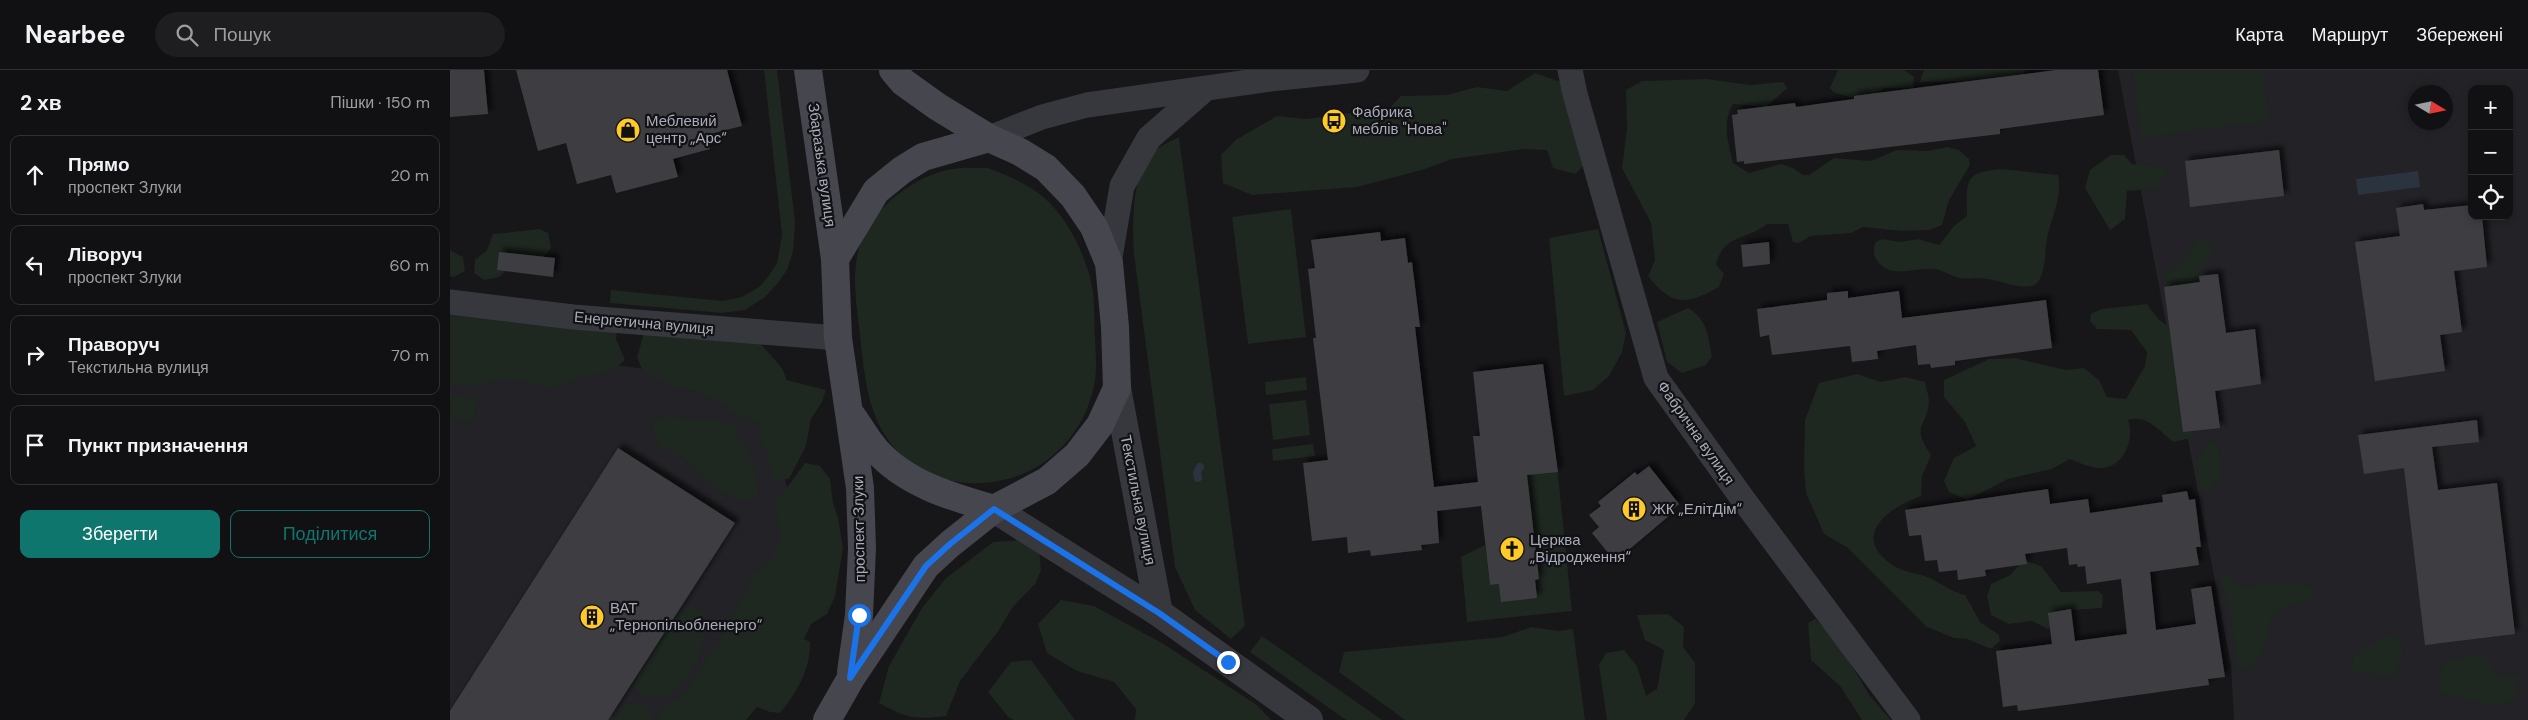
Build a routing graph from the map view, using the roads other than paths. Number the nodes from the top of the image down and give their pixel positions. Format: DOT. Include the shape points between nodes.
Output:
graph roads {
  1 [pos="808,70"];
  2 [pos="893,70"];
  3 [pos="1357,70"];
  4 [pos="1570,70"];
  5 [pos="1204,90"];
  6 [pos="989,138"];
  7 [pos="835,259"];
  8 [pos="1109,263"];
  9 [pos="450,302"];
  10 [pos="838,338"];
  11 [pos="1116,388"];
  12 [pos="848,410"];
  13 [pos="994,509"];
  14 [pos="1159,613"];
  15 [pos="850,678"];
  16 [pos="827,720"];
  17 [pos="1309,720"];
  18 [pos="1908,720"];
  1 -- 7 [label="main road, Збаразька вулиця"];
  2 -- 6 [label="main road" via="917,92"];
  3 -- 5 [label="street"];
  4 -- 18 [label="street, Фабрична вулиця" via="1574,94 1656,378"];
  5 -- 6 [label="street" via="1087,105"];
  5 -- 8 [label="street" via="1149,138 1122,186"];
  6 -- 7 [label="main road" via="923,157 902,170 876,191"];
  6 -- 8 [label="main road" via="1046,168 1073,196 1094,226"];
  7 -- 10 [label="main road, Збаразька вулиця"];
  8 -- 11 [label="main road"];
  9 -- 10 [label="street, Енергетична вулиця" via="573,317"];
  10 -- 12 [label="main road, проспект Злуки"];
  11 -- 13 [label="main road, проспект Злуки" via="1100,425 1077,455 1046,481"];
  11 -- 14 [label="street, Текстильна вулиця"];
  12 -- 13 [label="main road" via="876,450 900,473 932,488"];
  12 -- 15 [label="main road, проспект Злуки" via="860,488 862,548 859,615"];
  13 -- 14 [label="street"];
  13 -- 15 [label="main road, проспект Злуки" via="926,566"];
  14 -- 17 [label="street"];
  15 -- 16 [label="main road, проспект Злуки"];
}
